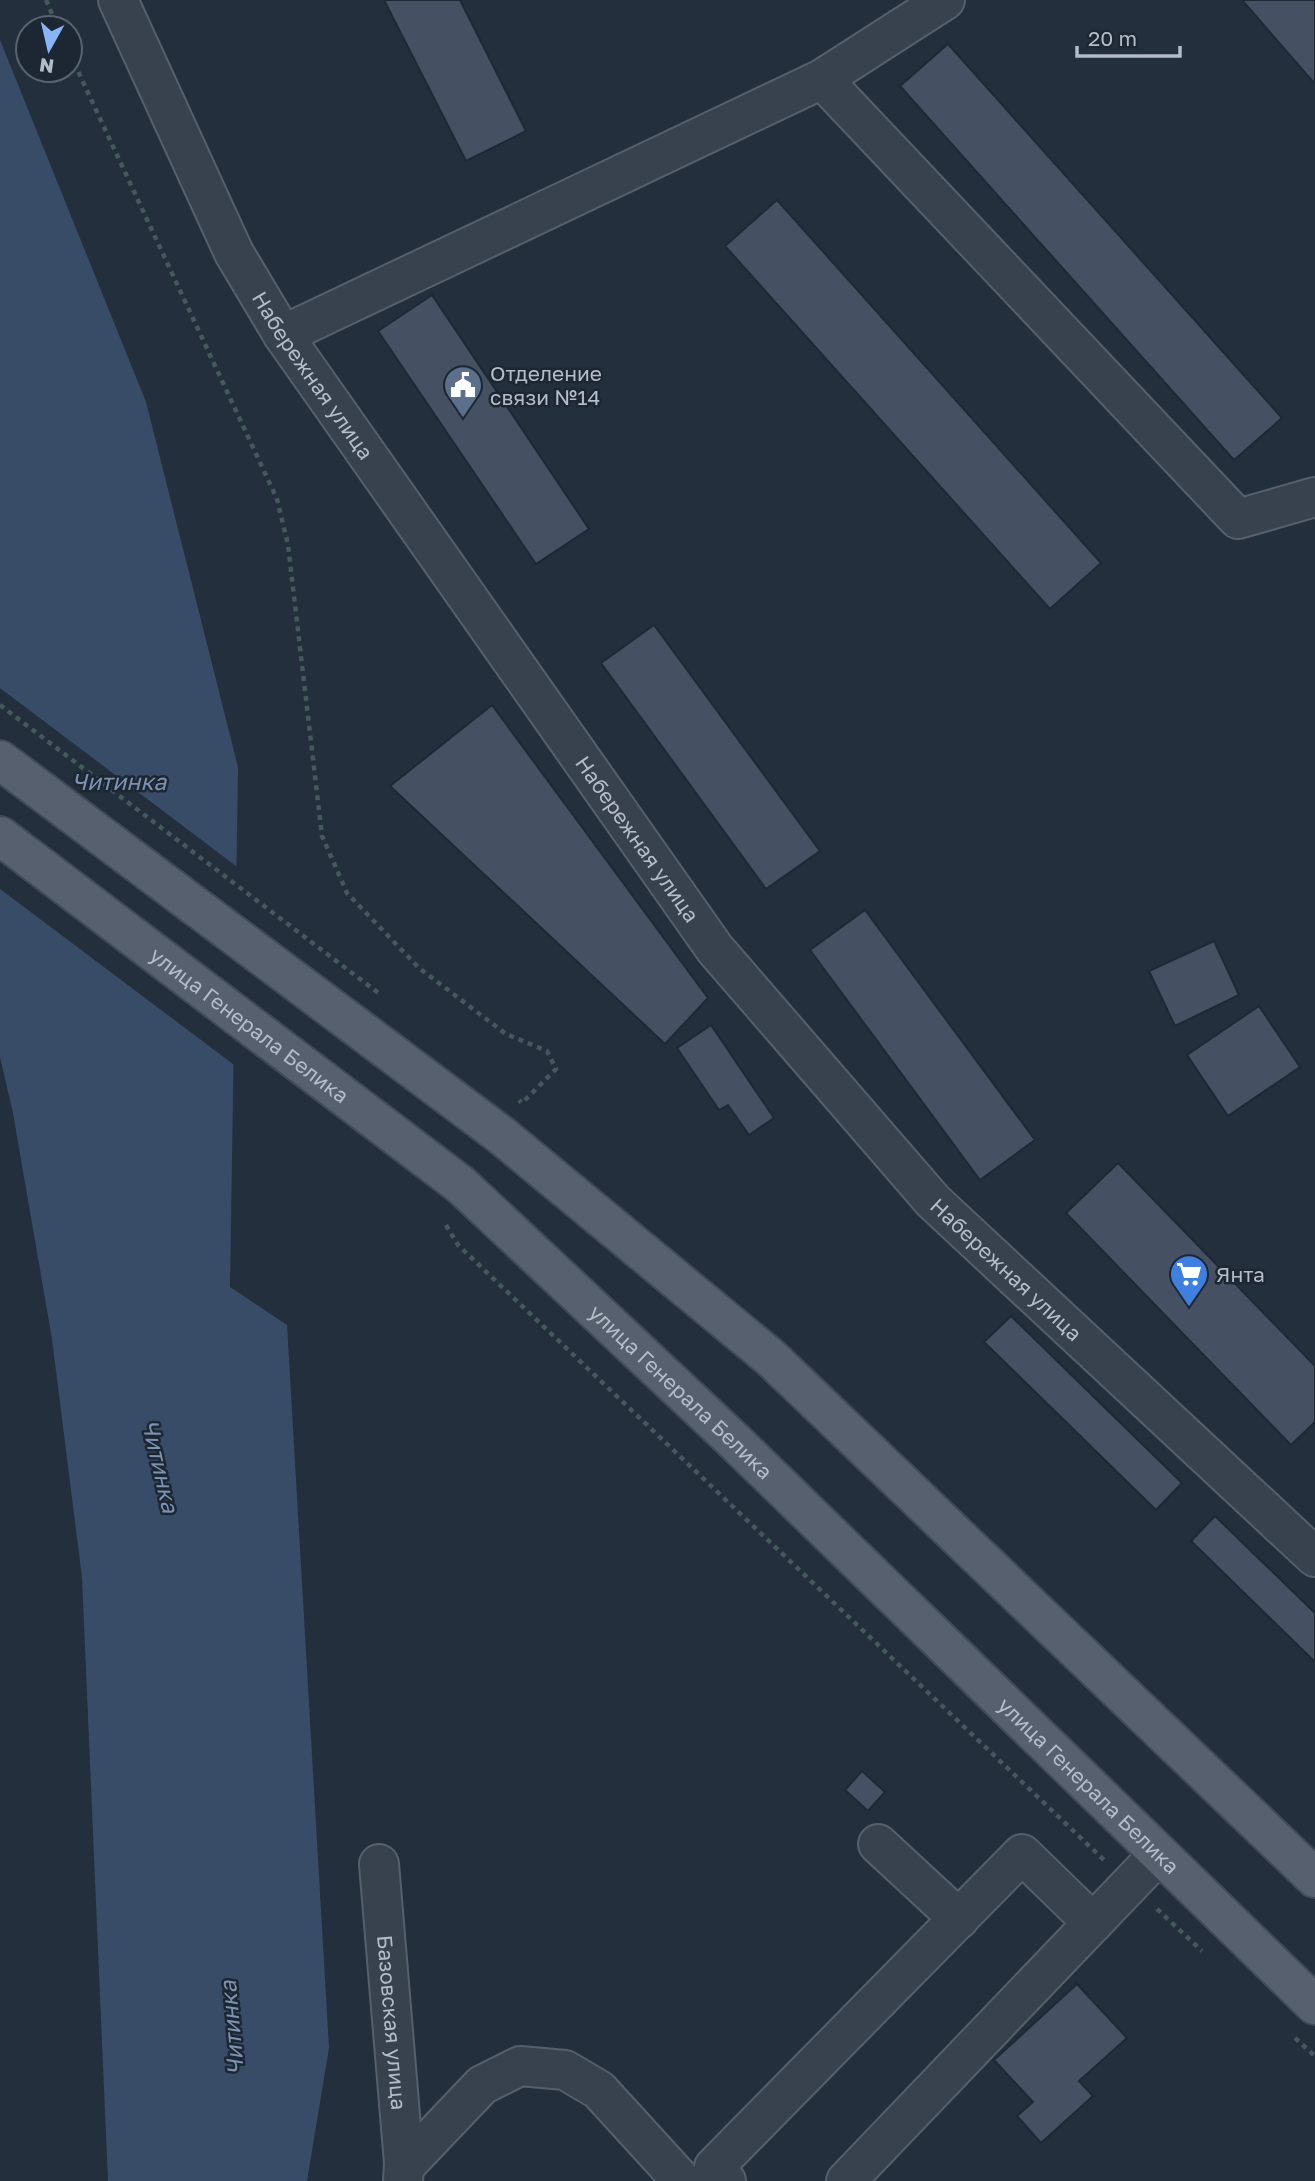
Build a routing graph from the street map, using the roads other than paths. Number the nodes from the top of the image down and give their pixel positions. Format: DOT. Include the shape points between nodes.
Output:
graph roads {
  1 [pos="118,0"];
  2 [pos="945,0"];
  3 [pos="822,79"];
  4 [pos="283,335"];
  5 [pos="1315,498"];
  6 [pos="0,760"];
  7 [pos="0,836"];
  8 [pos="1315,1557"];
  9 [pos="878,1844"];
  10 [pos="1158,1854"];
  11 [pos="379,1864"];
  12 [pos="1315,1878"];
  13 [pos="959,1919"];
  14 [pos="1093,1923"];
  15 [pos="1315,2005"];
  16 [pos="403,2174"];
  17 [pos="682,2181"];
  18 [pos="726,2181"];
  19 [pos="846,2181"];
  1 -- 4 [label="street, Набережная улица" via="234,253"];
  2 -- 3 [label="street"];
  3 -- 4 [label="street"];
  3 -- 5 [label="street" via="1238,519"];
  4 -- 8 [label="street, Набережная улица" via="715,949 933,1201"];
  6 -- 12 [label="main road" via="501,1135 771,1358"];
  7 -- 10 [label="main road, улица Генерала Белика" via="450,1199 730,1437"];
  9 -- 13 [label="street"];
  10 -- 14 [label="street"];
  10 -- 15 [label="main road, улица Генерала Белика"];
  11 -- 16 [label="street, Базовская улица"];
  13 -- 14 [label="street" via="1022,1854"];
  13 -- 18 [label="street" via="714,2167"];
  14 -- 19 [label="street"];
  16 -- 17 [label="street" via="482,2085 520,2066 565,2070 599,2091"];
}
